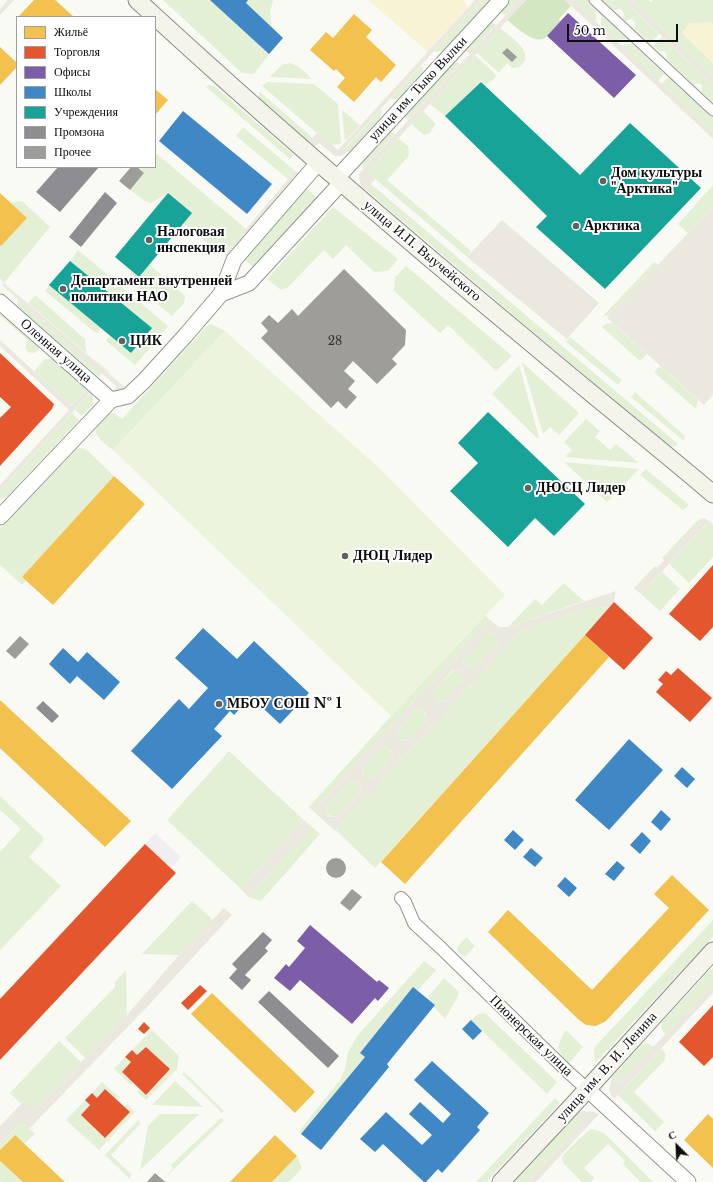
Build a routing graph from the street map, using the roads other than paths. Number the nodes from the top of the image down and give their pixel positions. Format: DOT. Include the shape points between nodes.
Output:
graph roads {
  1 [pos="137,0"];
  2 [pos="501,0"];
  3 [pos="594,0"];
  4 [pos="154,16"];
  5 [pos="156,18"];
  6 [pos="713,111"];
  7 [pos="318,163"];
  8 [pos="339,181"];
  9 [pos="221,294"];
  10 [pos="0,302"];
  11 [pos="111,400"];
  12 [pos="713,494"];
  13 [pos="0,518"];
  14 [pos="401,898"];
  15 [pos="713,951"];
  16 [pos="587,1089"];
  17 [pos="501,1182"];
  18 [pos="688,1182"];
  1 -- 4 [label="main road, улица И.П. Выучейского"];
  2 -- 8 [label="street, улица им. Тыко Вылки"];
  3 -- 6 [label="street"];
  5 -- 7 [label="main road, улица И.П. Выучейского"];
  7 -- 8 [label="main road, улица И.П. Выучейского"];
  7 -- 9 [label="street, улица им. Тыко Вылки" via="234,260"];
  8 -- 9 [label="street, улица им. Тыко Вылки" via="249,283"];
  8 -- 12 [label="main road, улица И.П. Выучейского"];
  9 -- 11 [label="street, улица им. Тыко Вылки" via="144,381 128,396"];
  10 -- 11 [label="street, Оленная улица"];
  11 -- 13 [label="street, улица им. Тыко Вылки"];
  14 -- 16 [label="street, Пионерская улица" via="414,923"];
  15 -- 16 [label="main road, улица им. В. И. Ленина"];
  16 -- 17 [label="main road, улица им. В. И. Ленина"];
  16 -- 18 [label="street, Пионерская улица"];
}
